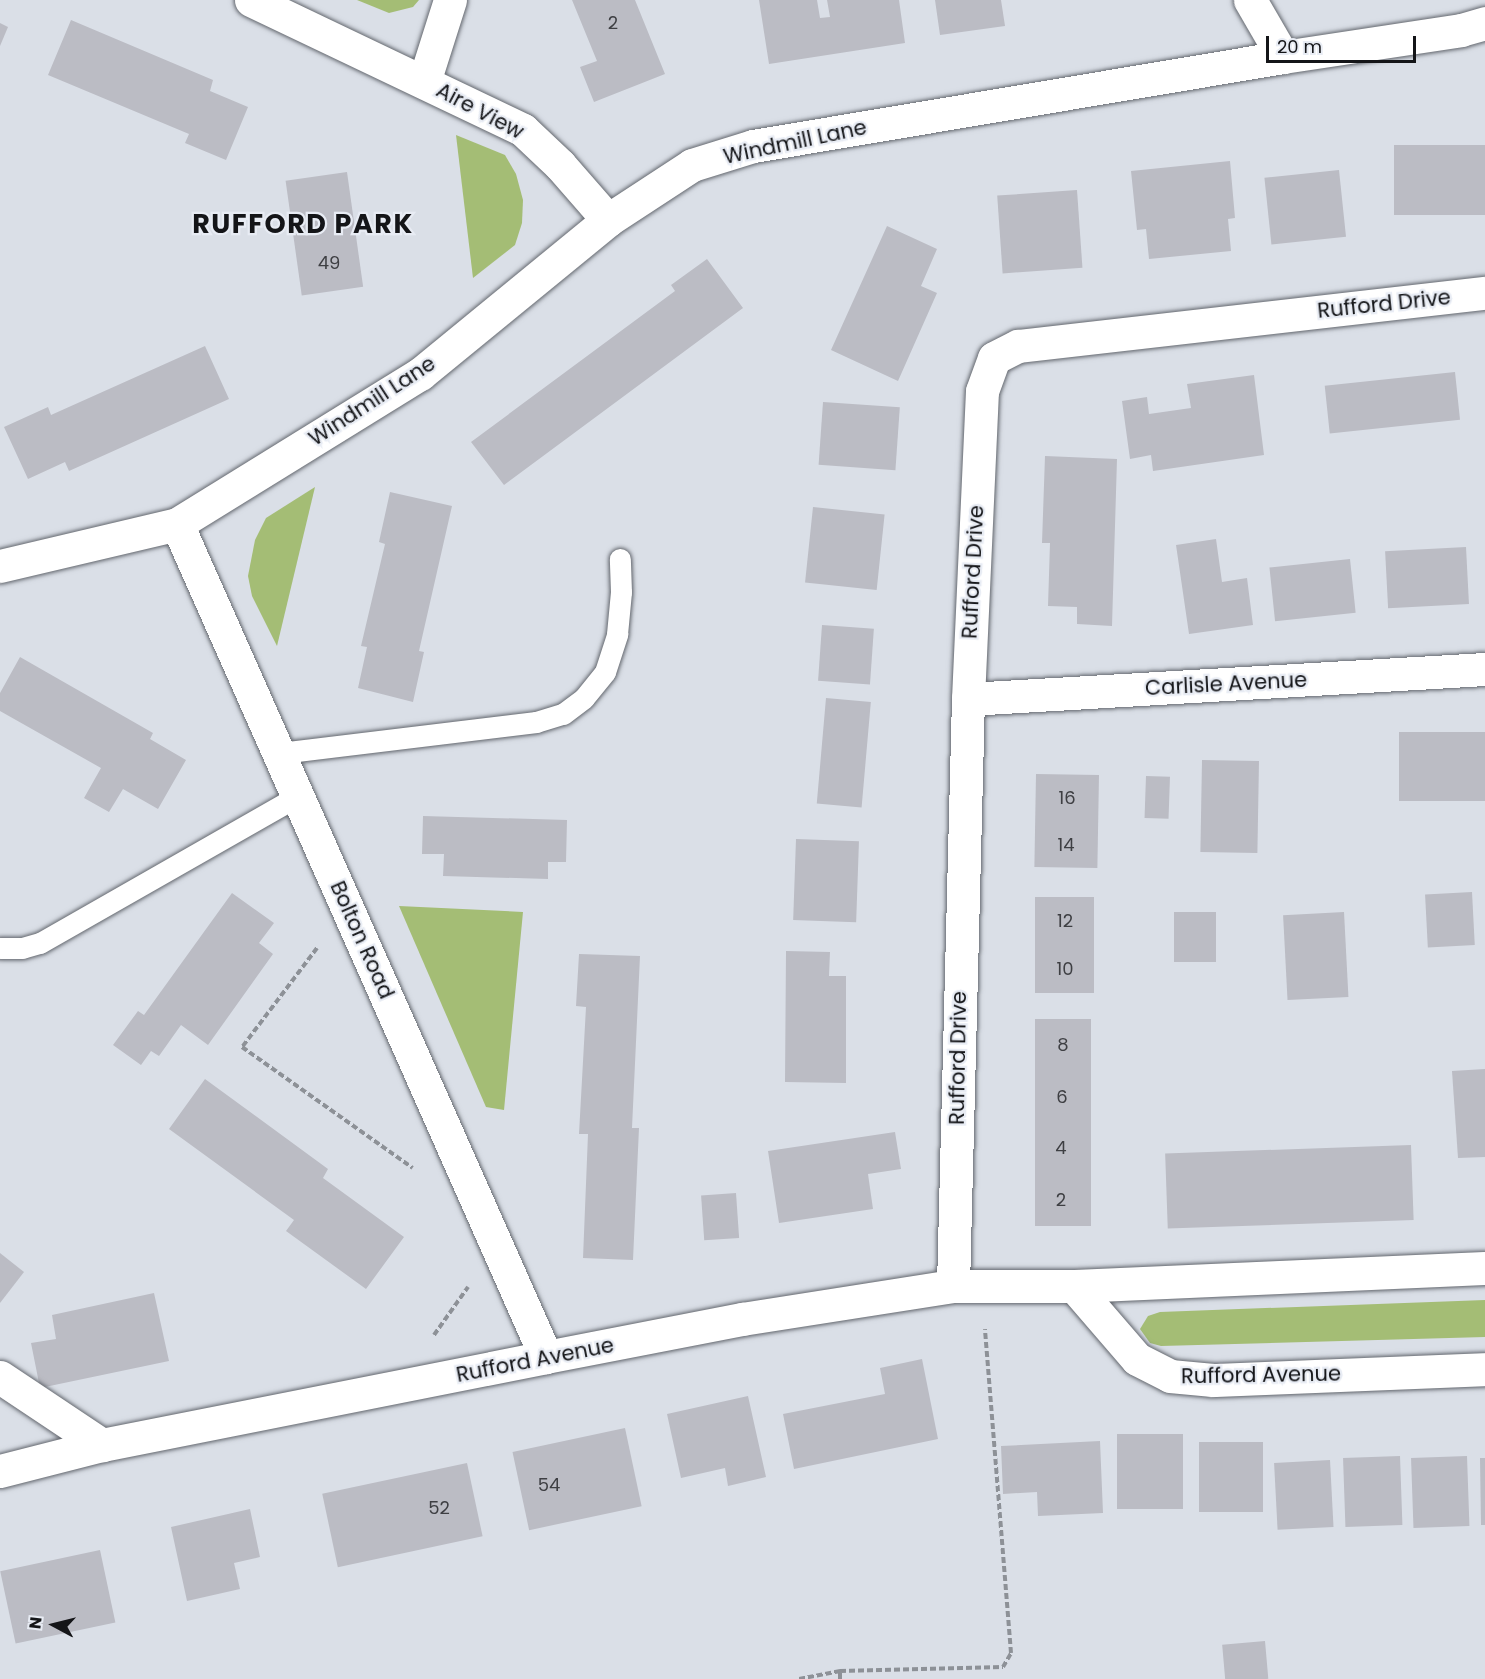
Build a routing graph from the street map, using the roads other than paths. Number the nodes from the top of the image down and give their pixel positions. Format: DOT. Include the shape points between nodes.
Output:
graph roads {
  1 [pos="251,0"];
  2 [pos="450,0"];
  3 [pos="1250,0"];
  4 [pos="1485,23"];
  5 [pos="1283,57"];
  6 [pos="424,82"];
  7 [pos="608,220"];
  8 [pos="1485,293"];
  9 [pos="177,524"];
  10 [pos="620,559"];
  11 [pos="0,566"];
  12 [pos="1485,669"];
  13 [pos="968,699"];
  14 [pos="280,753"];
  15 [pos="299,795"];
  16 [pos="0,948"];
  17 [pos="1485,1268"];
  18 [pos="967,1286"];
  19 [pos="1074,1286"];
  20 [pos="546,1357"];
  21 [pos="1485,1369"];
  22 [pos="0,1377"];
  23 [pos="102,1445"];
  24 [pos="0,1471"];
  1 -- 6 [label="street, Aire View"];
  2 -- 6 [label="street, Aire View"];
  3 -- 5 [label="street"];
  4 -- 5 [label="street, Windmill Lane"];
  5 -- 7 [label="street, Windmill Lane" via="753,146 692,165"];
  6 -- 7 [label="street, Aire View" via="523,130"];
  7 -- 9 [label="street, Windmill Lane" via="420,374"];
  8 -- 13 [label="street, Rufford Drive" via="1018,346 993,358 982,391"];
  9 -- 11 [label="street, Windmill Lane"];
  9 -- 14 [label="street, Bolton Road"];
  10 -- 14 [label="lane" via="617,634 605,672 584,698 563,714 536,722"];
  12 -- 13 [label="street, Carlisle Avenue"];
  13 -- 18 [label="street, Rufford Drive"];
  14 -- 15 [label="street, Bolton Road"];
  15 -- 16 [label="lane" via="40,943"];
  15 -- 20 [label="street, Bolton Road"];
  17 -- 19 [label="street, Rufford Avenue"];
  18 -- 19 [label="street, Rufford Avenue"];
  18 -- 20 [label="street, Rufford Avenue" via="742,1319"];
  19 -- 21 [label="street, Rufford Avenue" via="1137,1359 1170,1377 1213,1380"];
  20 -- 23 [label="street, Rufford Avenue"];
  22 -- 23 [label="street"];
  23 -- 24 [label="street, Rufford Avenue"];
}
